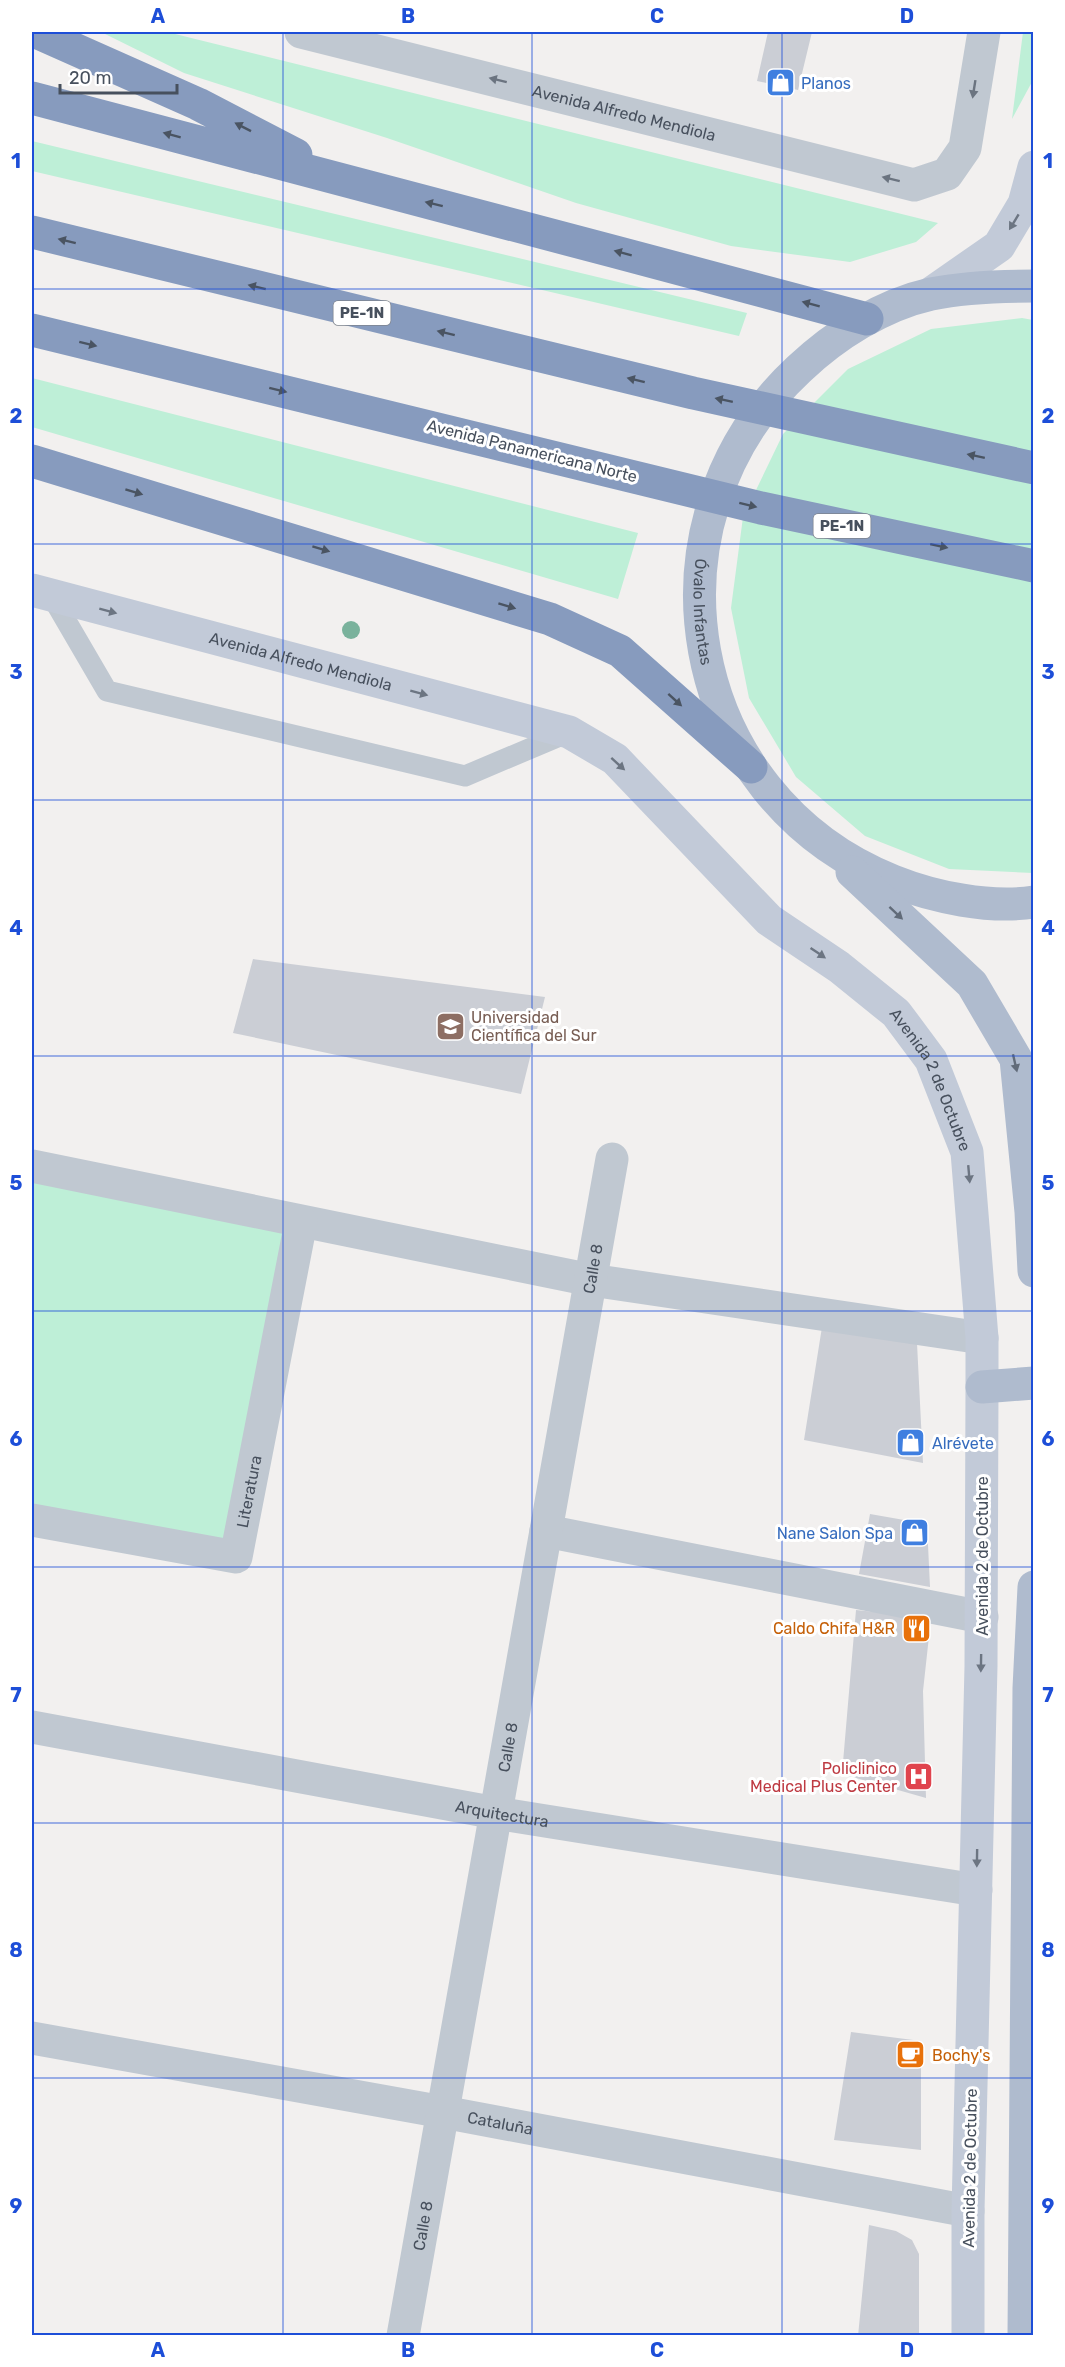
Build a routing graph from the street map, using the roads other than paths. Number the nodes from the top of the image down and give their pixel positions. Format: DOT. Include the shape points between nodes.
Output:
graph roads {
  1 [pos="36,32"];
  2 [pos="301,32"];
  3 [pos="984,32"];
  4 [pos="32,98"];
  5 [pos="1034,167"];
  6 [pos="351,183"];
  7 [pos="32,232"];
  8 [pos="1034,286"];
  9 [pos="930,294"];
  10 [pos="867,319"];
  11 [pos="32,330"];
  12 [pos="32,461"];
  13 [pos="1034,468"];
  14 [pos="78,475"];
  15 [pos="32,476"];
  16 [pos="1034,566"];
  17 [pos="41,593"];
  18 [pos="569,732"];
  19 [pos="751,767"];
  20 [pos="823,844"];
  21 [pos="1034,902"];
  22 [pos="612,1159"];
  23 [pos="32,1166"];
  24 [pos="301,1222"];
  25 [pos="1034,1271"];
  26 [pos="591,1280"];
  27 [pos="982,1338"];
  28 [pos="1034,1383"];
  29 [pos="982,1387"];
  30 [pos="32,1520"];
  31 [pos="546,1531"];
  32 [pos="1034,1587"];
  33 [pos="982,1617"];
  34 [pos="32,1727"];
  35 [pos="496,1813"];
  36 [pos="976,1890"];
  37 [pos="32,2038"];
  38 [pos="443,2112"];
  39 [pos="969,2211"];
  40 [pos="403,2336"];
  41 [pos="968,2336"];
  42 [pos="1024,2336"];
  6 -- 1 [label="highway, one-way" via="198,104"];
  3 -- 2 [label="street, Avenida Alfredo Mendiola, one-way" via="965,148 947,174 914,185"];
  6 -- 4 [label="highway, one-way"];
  5 -- 9 [label="main road, one-way" via="1024,204 999,246"];
  10 -- 6 [label="highway, one-way"];
  13 -- 7 [label="highway, PE-1N, one-way" via="693,393"];
  8 -- 9 [label="main road, Óvalo Infantas" via="984,286"];
  9 -- 10 [label="main road, Óvalo Infantas"];
  10 -- 19 [label="main road, Óvalo Infantas" via="819,350 776,390 742,437 717,489 703,546 699,603 705,661 723,716"];
  11 -- 16 [label="highway, Avenida Panamericana Norte / PE-1N, one-way" via="761,508"];
  12 -- 14 [label="highway"];
  14 -- 15 [label="highway"];
  14 -- 19 [label="highway, one-way" via="550,619 620,651"];
  17 -- 18 [label="main road, Avenida Alfredo Mendiola, one-way"];
  17 -- 18 [label="lane" via="107,691 465,776"];
  18 -- 27 [label="main road, Avenida 2 de Octubre, one-way" via="615,759 769,920 839,967 896,1013 931,1060 967,1152"];
  19 -- 20 [label="main road, Óvalo Infantas" via="783,808"];
  20 -- 21 [label="main road, Óvalo Infantas" via="869,872 920,892 973,902"];
  20 -- 25 [label="main road, one-way" via="972,984 1016,1059"];
  22 -- 26 [label="street, Calle 8"];
  23 -- 24 [label="street"];
  24 -- 26 [label="street"];
  24 -- 30 [label="street, Literatura" via="236,1557"];
  26 -- 27 [label="street"];
  26 -- 31 [label="street, Calle 8"];
  27 -- 29 [label="main road, Avenida 2 de Octubre"];
  28 -- 29 [label="main road"];
  29 -- 33 [label="main road, Avenida 2 de Octubre"];
  31 -- 33 [label="street"];
  31 -- 35 [label="street, Calle 8"];
  32 -- 42 [label="main road" via="1029,1688"];
  33 -- 36 [label="main road, Avenida 2 de Octubre, one-way"];
  34 -- 35 [label="street, Arquitectura"];
  35 -- 36 [label="street, Arquitectura"];
  35 -- 38 [label="street, Calle 8"];
  36 -- 39 [label="main road, Avenida 2 de Octubre"];
  37 -- 38 [label="street, Cataluña"];
  38 -- 39 [label="street, Cataluña"];
  38 -- 40 [label="street, Calle 8"];
  39 -- 41 [label="main road, Avenida 2 de Octubre"];
}
